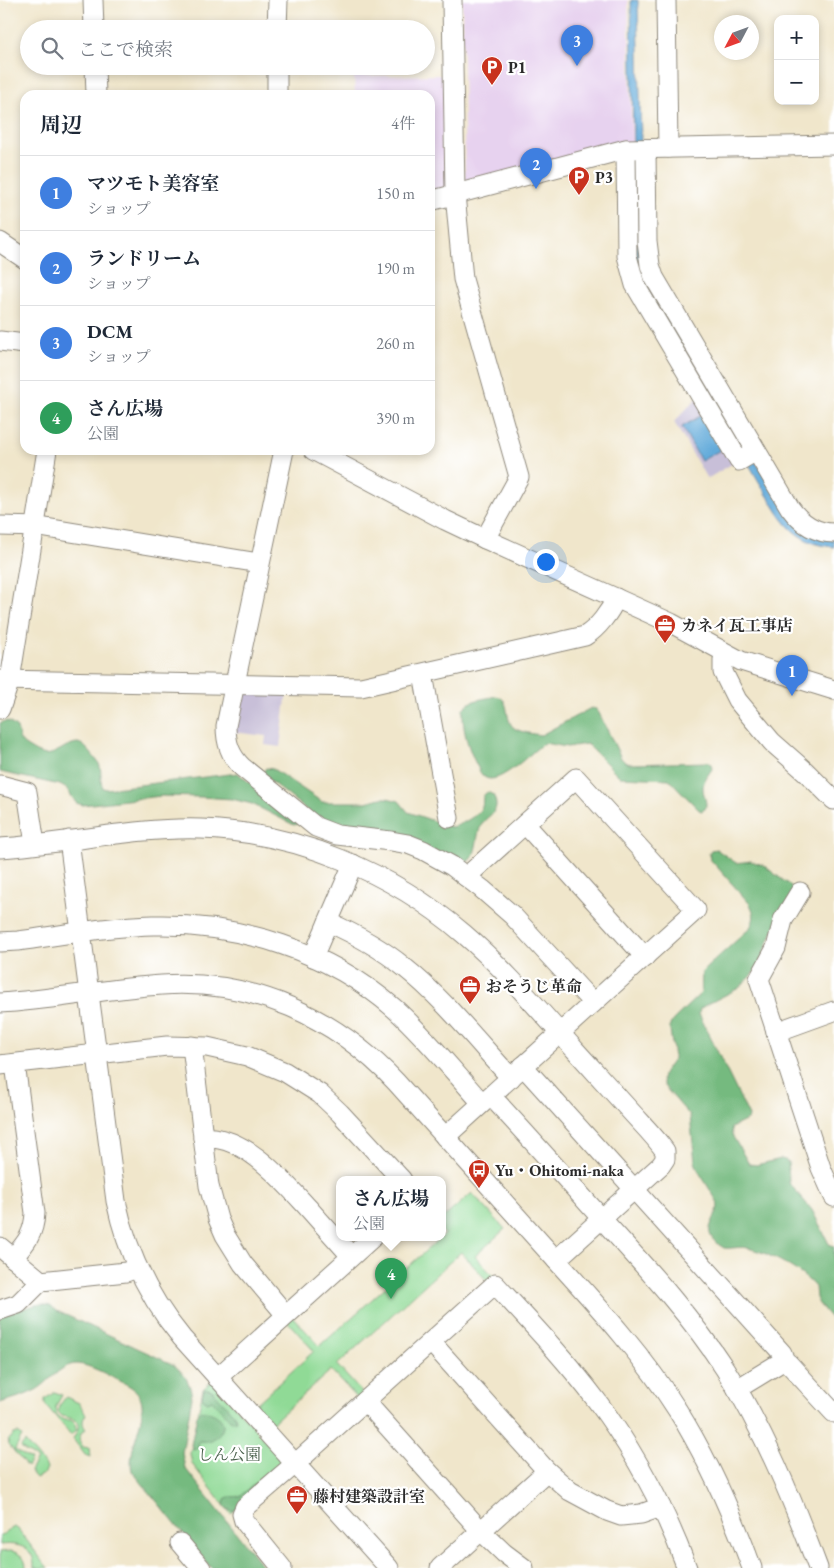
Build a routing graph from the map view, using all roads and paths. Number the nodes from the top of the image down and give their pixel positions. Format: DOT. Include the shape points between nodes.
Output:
graph roads {
  1 [pos="93,0"];
  2 [pos="278,0"];
  3 [pos="452,0"];
  4 [pos="666,0"];
  5 [pos="94,20"];
  6 [pos="278,20"];
  7 [pos="95,75"];
  8 [pos="277,75"];
  9 [pos="96,90"];
  10 [pos="277,90"];
  11 [pos="834,145"];
  12 [pos="668,148"];
  13 [pos="626,149"];
  14 [pos="646,149"];
  15 [pos="455,194"];
  16 [pos="435,200"];
  17 [pos="0,242"];
  18 [pos="20,256"];
  19 [pos="0,341"];
  20 [pos="20,343"];
  21 [pos="756,451"];
  22 [pos="46,455"];
  23 [pos="283,455"];
  24 [pos="323,455"];
  25 [pos="0,526"];
  26 [pos="35,526"];
  27 [pos="834,533"];
  28 [pos="485,539"];
  29 [pos="260,563"];
  30 [pos="616,598"];
  31 [pos="726,654"];
  32 [pos="423,674"];
  33 [pos="5,680"];
  34 [pos="234,685"];
  35 [pos="834,690"];
  36 [pos="0,709"];
  37 [pos="0,785"];
  38 [pos="834,800"];
  39 [pos="449,818"];
  40 [pos="525,824"];
  41 [pos="69,840"];
  42 [pos="35,844"];
  43 [pos="0,848"];
  44 [pos="352,864"];
  45 [pos="466,877"];
  46 [pos="800,892"];
  47 [pos="328,922"];
  48 [pos="81,933"];
  49 [pos="0,942"];
  50 [pos="645,956"];
  51 [pos="313,957"];
  52 [pos="89,993"];
  53 [pos="0,1003"];
  54 [pos="593,1003"];
  55 [pos="834,1011"];
  56 [pos="776,1032"];
  57 [pos="560,1033"];
  58 [pos="192,1046"];
  59 [pos="97,1054"];
  60 [pos="8,1064"];
  61 [pos="517,1072"];
  62 [pos="487,1099"];
  63 [pos="445,1137"];
  64 [pos="203,1138"];
  65 [pos="398,1176"];
  66 [pos="634,1189"];
  67 [pos="834,1197"];
  68 [pos="602,1218"];
  69 [pos="336,1239"];
  70 [pos="338,1241"];
  71 [pos="368,1241"];
  72 [pos="6,1253"];
  73 [pos="351,1256"];
  74 [pos="556,1260"];
  75 [pos="137,1268"];
  76 [pos="41,1281"];
  77 [pos="0,1310"];
  78 [pos="286,1315"];
  79 [pos="431,1342"];
  80 [pos="785,1362"];
  81 [pos="217,1378"];
  82 [pos="737,1389"];
  83 [pos="365,1402"];
  84 [pos="834,1413"];
  85 [pos="295,1464"];
  86 [pos="547,1471"];
  87 [pos="661,1507"];
  88 [pos="481,1531"];
  89 [pos="180,1543"];
  90 [pos="380,1565"];
  91 [pos="201,1568"];
  92 [pos="282,1568"];
  93 [pos="440,1568"];
  94 [pos="524,1568"];
  95 [pos="687,1568"];
  96 [pos="752,1568"];
  97 [pos="818,1568"];
  1 -- 5 [label="street"];
  2 -- 6 [label="street"];
  3 -- 15 [label="street"];
  4 -- 12 [label="street"];
  7 -- 9 [label="street"];
  8 -- 10 [label="street"];
  11 -- 12 [label="street"];
  12 -- 14 [label="street"];
  13 -- 14 [label="street"];
  13 -- 15 [label="street"];
  13 -- 21 [label="street" via="627,256 635,285 739,461"];
  14 -- 21 [label="street" via="647,242 654,277"];
  15 -- 16 [label="street"];
  15 -- 28 [label="street" via="463,279 519,477"];
  17 -- 18 [label="street"];
  19 -- 20 [label="street"];
  21 -- 27 [label="street" via="797,517 816,530"];
  22 -- 26 [label="street"];
  23 -- 29 [label="street"];
  24 -- 28 [label="street"];
  25 -- 26 [label="street"];
  26 -- 29 [label="street"];
  26 -- 33 [label="street"];
  28 -- 30 [label="street"];
  29 -- 34 [label="street"];
  30 -- 31 [label="street" via="671,623"];
  30 -- 32 [label="street" via="592,632 585,636"];
  31 -- 35 [label="street"];
  31 -- 38 [label="street" via="722,666 737,700 772,742"];
  32 -- 34 [label="street" via="361,687"];
  32 -- 39 [label="street"];
  33 -- 34 [label="street"];
  33 -- 36 [label="street"];
  34 -- 45 [label="street" via="226,726 228,749 242,767 306,821 337,835 408,844 438,857"];
  37 -- 42 [label="street" via="27,792"];
  40 -- 45 [label="street"];
  40 -- 50 [label="street"];
  40 -- 50 [label="street" via="576,778 630,836 696,910"];
  41 -- 42 [label="street"];
  41 -- 44 [label="street" via="162,829 228,831 294,844"];
  41 -- 48 [label="street"];
  42 -- 43 [label="street"];
  44 -- 47 [label="street"];
  44 -- 57 [label="street" via="415,897 463,932"];
  45 -- 54 [label="street" via="526,929"];
  46 -- 56 [label="street" via="783,920 776,948 759,979"];
  47 -- 51 [label="street"];
  47 -- 61 [label="street" via="386,953 420,980"];
  48 -- 49 [label="street"];
  48 -- 51 [label="street" via="151,925 206,927 261,938"];
  48 -- 52 [label="street"];
  50 -- 54 [label="street"];
  51 -- 62 [label="street" via="348,974 395,1009"];
  52 -- 53 [label="street"];
  52 -- 59 [label="street"];
  52 -- 63 [label="street" via="162,985 197,985 249,993 282,1003 329,1026 358,1046"];
  54 -- 57 [label="street"];
  55 -- 56 [label="street"];
  56 -- 67 [label="street" via="821,1168"];
  57 -- 61 [label="street"];
  57 -- 66 [label="street" via="665,1151 661,1165"];
  58 -- 59 [label="street"];
  58 -- 64 [label="street"];
  58 -- 65 [label="street" via="247,1056 297,1079 340,1113"];
  59 -- 60 [label="street"];
  59 -- 75 [label="street" via="116,1201 125,1239"];
  60 -- 72 [label="street" via="35,1224 26,1243"];
  61 -- 62 [label="street"];
  61 -- 66 [label="street"];
  62 -- 63 [label="street"];
  62 -- 68 [label="street"];
  63 -- 74 [label="street"];
  64 -- 69 [label="street" via="225,1142 266,1164"];
  64 -- 78 [label="street" via="209,1186 225,1235 242,1264"];
  66 -- 68 [label="street"];
  66 -- 80 [label="street" via="782,1353"];
  68 -- 74 [label="street"];
  68 -- 82 [label="street" via="685,1314"];
  70 -- 73 [label="street"];
  71 -- 73 [label="street"];
  72 -- 76 [label="street"];
  73 -- 78 [label="street"];
  74 -- 96 [label="street" via="622,1334 678,1412 724,1496"];
  75 -- 76 [label="street"];
  75 -- 81 [label="street" via="170,1323"];
  76 -- 77 [label="street" via="18,1304"];
  78 -- 81 [label="street"];
  79 -- 83 [label="street"];
  79 -- 86 [label="street"];
  79 -- 87 [label="street" via="495,1284 596,1401 636,1459"];
  80 -- 82 [label="street"];
  80 -- 84 [label="street"];
  81 -- 85 [label="street"];
  82 -- 97 [label="street" via="781,1473"];
  83 -- 85 [label="street"];
  83 -- 88 [label="street"];
  85 -- 90 [label="street"];
  85 -- 92 [label="street" via="242,1514"];
  86 -- 87 [label="street" via="570,1492 612,1513 631,1516"];
  86 -- 88 [label="street"];
  87 -- 95 [label="street"];
  88 -- 93 [label="street"];
  88 -- 94 [label="street"];
  89 -- 91 [label="street"];
}
